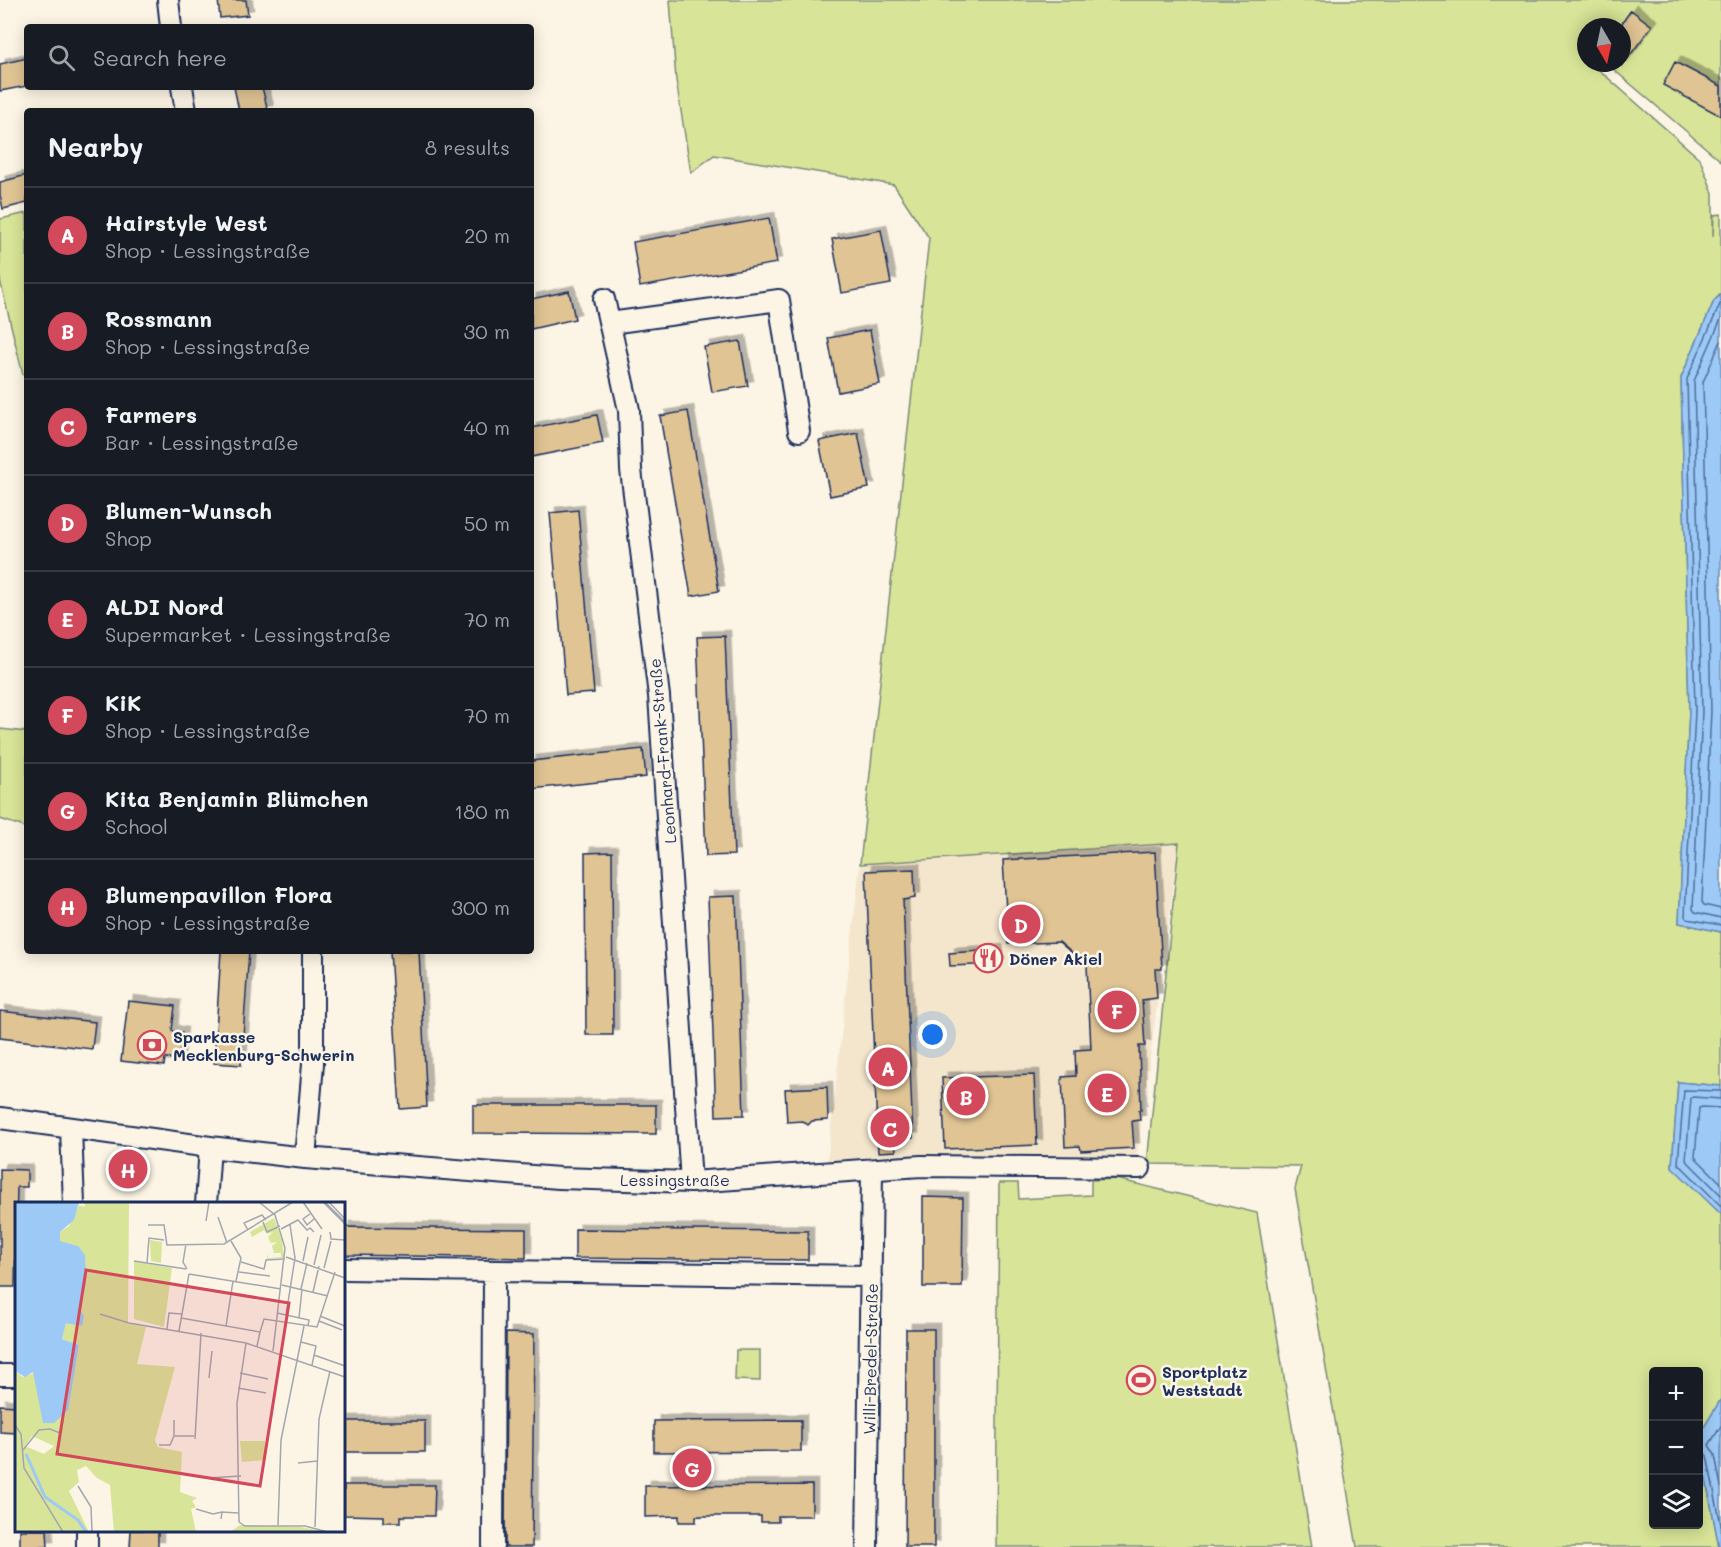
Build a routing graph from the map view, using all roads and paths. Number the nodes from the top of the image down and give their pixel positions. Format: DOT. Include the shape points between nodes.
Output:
graph roads {
  1 [pos="168,0"];
  2 [pos="171,24"];
  3 [pos="182,90"];
  4 [pos="186,108"];
  5 [pos="603,299"];
  6 [pos="610,323"];
  7 [pos="799,431"];
  8 [pos="313,954"];
  9 [pos="0,1118"];
  10 [pos="71,1129"];
  11 [pos="210,1147"];
  12 [pos="305,1158"];
  13 [pos="1140,1168"];
  14 [pos="872,1170"];
  15 [pos="691,1182"];
  16 [pos="74,1202"];
  17 [pos="206,1202"];
  18 [pos="345,1269"];
  19 [pos="494,1271"];
  20 [pos="871,1276"];
  21 [pos="493,1547"];
  22 [pos="867,1547"];
  1 -- 2 [label="street"];
  3 -- 4 [label="street"];
  5 -- 6 [label="street, Leonhard-Frank-Straße"];
  6 -- 7 [label="street" via="779,300"];
  6 -- 15 [label="street, Leonhard-Frank-Straße" via="629,410 631,470 659,696"];
  8 -- 12 [label="street" via="313,1064"];
  9 -- 10 [label="street, Lessingstraße"];
  10 -- 11 [label="street, Lessingstraße"];
  10 -- 16 [label="street"];
  11 -- 12 [label="street, Lessingstraße"];
  11 -- 17 [label="street"];
  12 -- 15 [label="street, Lessingstraße" via="559,1178"];
  13 -- 14 [label="street, Lessingstraße" via="921,1166"];
  14 -- 15 [label="street, Lessingstraße"];
  14 -- 20 [label="street, Willi-Bredel-Straße"];
  18 -- 19 [label="street"];
  19 -- 20 [label="street"];
  19 -- 21 [label="street"];
  20 -- 22 [label="street, Willi-Bredel-Straße"];
}
